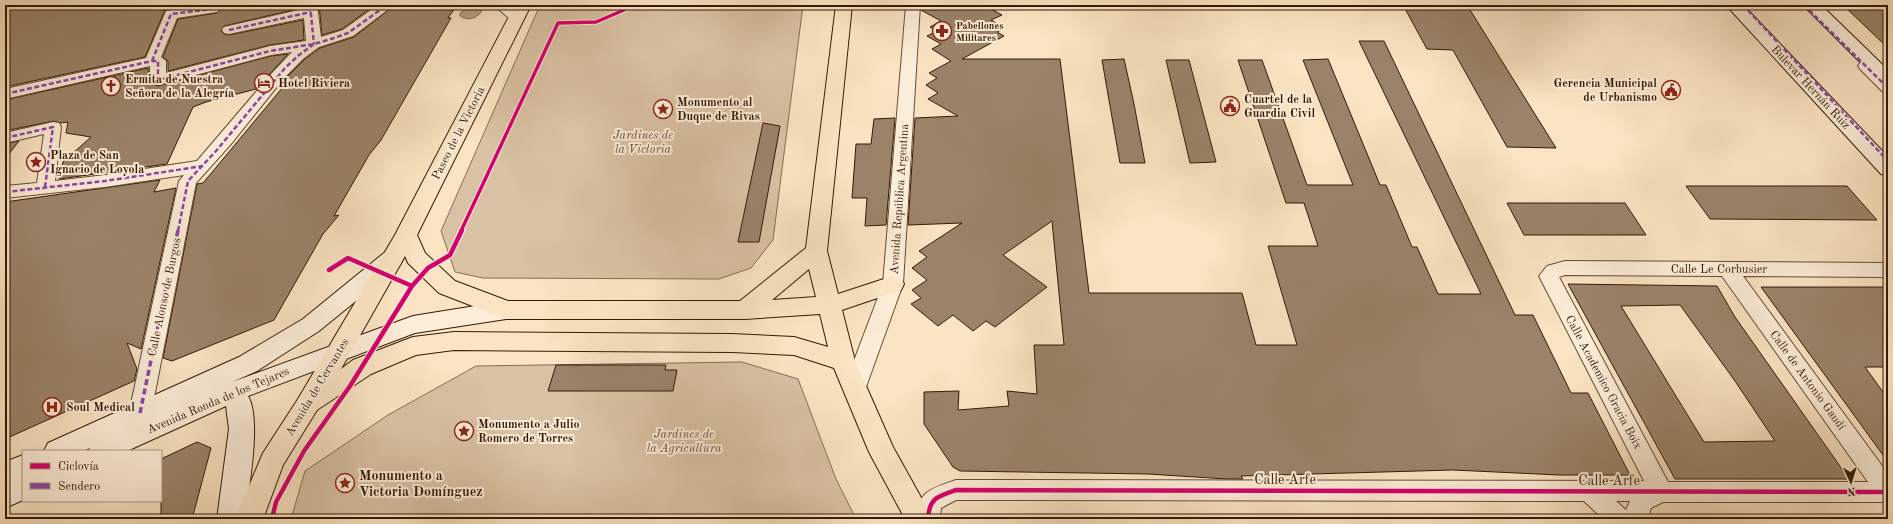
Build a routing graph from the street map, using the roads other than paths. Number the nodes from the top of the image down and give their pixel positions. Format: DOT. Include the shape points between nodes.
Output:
graph roads {
  1 [pos="218,5"];
  2 [pos="387,5"];
  3 [pos="501,5"];
  4 [pos="844,5"];
  5 [pos="913,5"];
  6 [pos="1734,5"];
  7 [pos="1743,5"];
  8 [pos="1804,5"];
  9 [pos="1812,5"];
  10 [pos="311,8"];
  11 [pos="520,11"];
  12 [pos="229,30"];
  13 [pos="314,44"];
  14 [pos="152,61"];
  15 [pos="1888,80"];
  16 [pos="1888,88"];
  17 [pos="5,94"];
  18 [pos="5,138"];
  19 [pos="1888,161"];
  20 [pos="203,166"];
  21 [pos="1888,169"];
  22 [pos="45,188"];
  23 [pos="5,192"];
  24 [pos="406,235"];
  25 [pos="816,251"];
  26 [pos="392,259"];
  27 [pos="1728,269"];
  28 [pos="1888,270"];
  29 [pos="1552,273"];
  30 [pos="893,284"];
  31 [pos="830,306"];
  32 [pos="506,310"];
  33 [pos="745,310"];
  34 [pos="337,353"];
  35 [pos="843,360"];
  36 [pos="855,387"];
  37 [pos="230,393"];
  38 [pos="307,406"];
  39 [pos="140,413"];
  40 [pos="58,450"];
  41 [pos="103,450"];
  42 [pos="22,466"];
  43 [pos="5,475"];
  44 [pos="22,488"];
  45 [pos="1588,491"];
  46 [pos="1661,491"];
  47 [pos="1888,492"];
  48 [pos="5,496"];
  49 [pos="231,519"];
  50 [pos="249,519"];
  51 [pos="919,519"];
  52 [pos="928,519"];
  53 [pos="1620,519"];
  54 [pos="1636,519"];
  1 -- 14 [label="street" via="212,9 171,14"];
  2 -- 13 [label="street" via="348,32"];
  3 -- 11 [label="street"];
  4 -- 25 [label="main road"];
  5 -- 30 [label="street, Avenida República Argentina"];
  6 -- 21 [label="main road, Bulevar Hernán Ruiz"];
  7 -- 19 [label="street"];
  8 -- 16 [label="street"];
  9 -- 15 [label="main road"];
  10 -- 12 [label="street"];
  10 -- 13 [label="street"];
  11 -- 24 [label="main road, Paseo de la Victoria"];
  13 -- 14 [label="street" via="270,51 158,80 158,60"];
  13 -- 20 [label="street" via="302,50"];
  14 -- 17 [label="street"];
  18 -- 22 [label="street" via="53,127"];
  20 -- 22 [label="street"];
  20 -- 39 [label="street, Calle Alonso de Burgos" via="188,181"];
  22 -- 23 [label="street"];
  24 -- 26 [label="main road, Paseo de la Victoria"];
  24 -- 32 [label="main road" via="416,257 447,287"];
  25 -- 31 [label="main road"];
  25 -- 33 [label="main road"];
  26 -- 34 [label="main road, Avenida de Cervantes"];
  26 -- 39 [label="main road, Avenida Ronda de los Tejares" via="311,325 248,364"];
  27 -- 28 [label="street, Calle Le Corbusier"];
  27 -- 29 [label="street, Calle Le Corbusier" via="1564,268"];
  27 -- 47 [label="street, Calle de Antonio Gaudí"];
  29 -- 46 [label="street, Calle Academico Gracia Boix" via="1549,276"];
  30 -- 31 [label="main road"];
  30 -- 36 [label="street, Avenida República Argentina"];
  31 -- 33 [label="main road"];
  31 -- 35 [label="main road"];
  32 -- 33 [label="main road"];
  32 -- 34 [label="main road, Avenida Ronda de los Tejares" via="413,325"];
  34 -- 37 [label="main road, Avenida Ronda de los Tejares"];
  34 -- 38 [label="main road, Avenida de Cervantes"];
  35 -- 36 [label="main road"];
  35 -- 38 [label="main road" via="794,346 732,343 454,341 413,346 362,367"];
  36 -- 51 [label="main road" via="882,452"];
  37 -- 41 [label="main road, Avenida Ronda de los Tejares"];
  37 -- 49 [label="main road" via="240,404 242,429"];
  38 -- 50 [label="main road, Avenida de Cervantes" via="272,461"];
  39 -- 40 [label="main road, Avenida Ronda de los Tejares"];
  42 -- 43 [label="main road"];
  44 -- 48 [label="main road"];
  45 -- 46 [label="street, Calle Arfe"];
  45 -- 52 [label="street, Calle Arfe" via="956,490 942,493 932,500"];
  45 -- 53 [label="street"];
  46 -- 47 [label="street, Calle Arfe"];
  46 -- 54 [label="street" via="1644,499 1637,507"];
}
